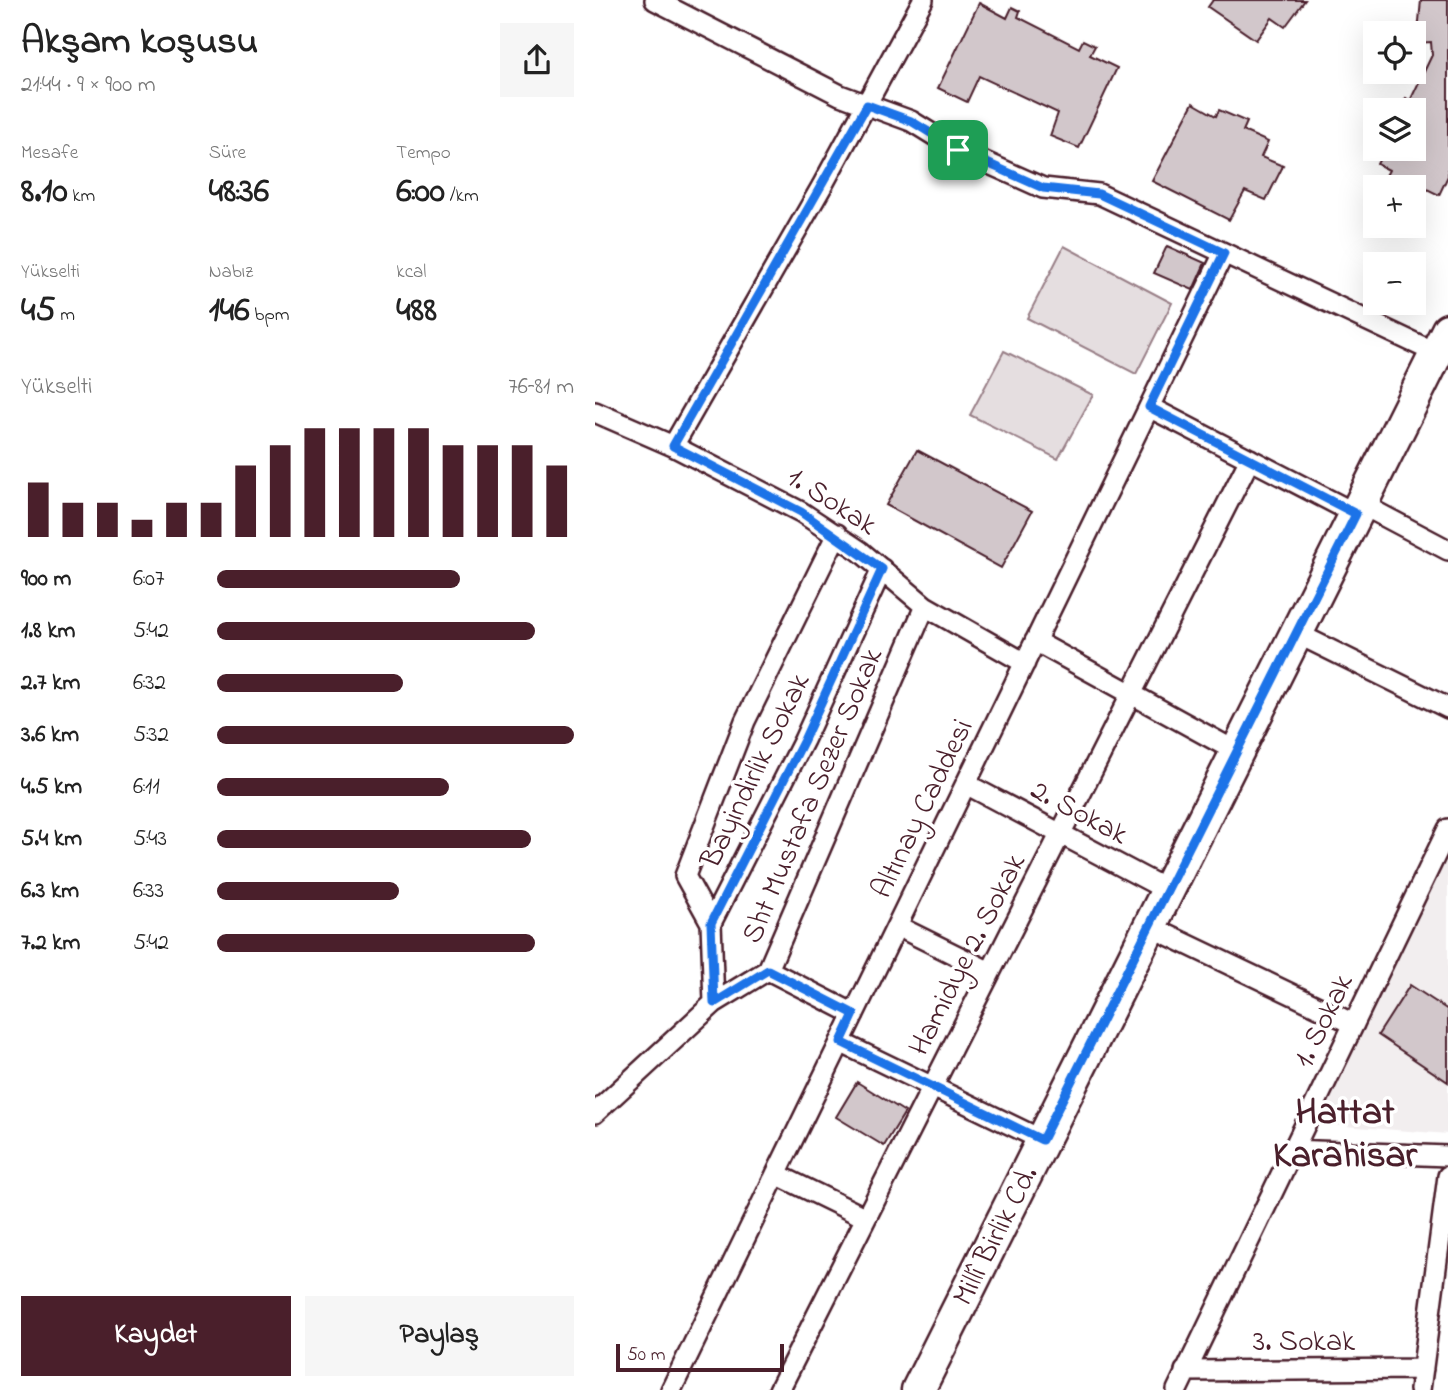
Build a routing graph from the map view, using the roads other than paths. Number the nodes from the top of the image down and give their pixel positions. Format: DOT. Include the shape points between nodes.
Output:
graph roads {
  1 [pos="655,0"];
  2 [pos="923,0"];
  3 [pos="867,105"];
  4 [pos="1224,253"];
  5 [pos="1442,342"];
  6 [pos="1149,407"];
  7 [pos="595,412"];
  8 [pos="673,446"];
  9 [pos="1250,459"];
  10 [pos="1358,509"];
  11 [pos="837,534"];
  12 [pos="1448,550"];
  13 [pos="882,569"];
  14 [pos="925,606"];
  15 [pos="1296,633"];
  16 [pos="1035,641"];
  17 [pos="1025,663"];
  18 [pos="1130,694"];
  19 [pos="1448,708"];
  20 [pos="1237,752"];
  21 [pos="966,784"];
  22 [pos="1448,828"];
  23 [pos="1060,834"];
  24 [pos="1167,890"];
  25 [pos="711,923"];
  26 [pos="897,926"];
  27 [pos="1149,926"];
  28 [pos="768,970"];
  29 [pos="991,972"];
  30 [pos="714,1003"];
  31 [pos="854,1014"];
  32 [pos="1354,1024"];
  33 [pos="841,1042"];
  34 [pos="933,1086"];
  35 [pos="595,1113"];
  36 [pos="1042,1140"];
  37 [pos="1290,1150"];
  38 [pos="1448,1156"];
  39 [pos="776,1174"];
  40 [pos="1448,1176"];
  41 [pos="866,1218"];
  42 [pos="1423,1369"];
  43 [pos="1185,1371"];
  44 [pos="671,1390"];
  45 [pos="779,1390"];
  46 [pos="918,1390"];
  47 [pos="1177,1390"];
  48 [pos="1420,1390"];
  1 -- 3 [label="street"];
  2 -- 3 [label="street"];
  3 -- 4 [label="street" via="911,121 958,150 1043,188 1099,194"];
  3 -- 8 [label="street"];
  4 -- 5 [label="street"];
  4 -- 6 [label="street, Altınay Caddesi"];
  5 -- 10 [label="main road, Millî Birlik Cd."];
  6 -- 9 [label="street"];
  6 -- 16 [label="street, Altınay Caddesi"];
  7 -- 8 [label="street, 1. Sokak"];
  8 -- 11 [label="street, 1. Sokak"];
  9 -- 10 [label="street"];
  9 -- 18 [label="street, Hamidye 2. Sokak"];
  10 -- 12 [label="street"];
  10 -- 15 [label="main road, Millî Birlik Cd."];
  11 -- 13 [label="street, 1. Sokak"];
  11 -- 25 [label="street" via="745,721 685,876"];
  13 -- 14 [label="street, 1. Sokak"];
  13 -- 25 [label="street, Bayindirlik Sokak" via="804,740"];
  14 -- 17 [label="street, 1. Sokak"];
  14 -- 28 [label="street, Sht Mustafa Sezer Sokak"];
  15 -- 19 [label="street"];
  15 -- 20 [label="main road, Millî Birlik Cd."];
  16 -- 17 [label="street, Altınay Caddesi"];
  16 -- 18 [label="street"];
  17 -- 21 [label="street, Altınay Caddesi"];
  18 -- 20 [label="street"];
  18 -- 23 [label="street, Hamidye 2. Sokak"];
  20 -- 24 [label="main road, Millî Birlik Cd."];
  21 -- 23 [label="street, 2. Sokak"];
  21 -- 26 [label="street, Altınay Caddesi"];
  22 -- 32 [label="street, 1. Sokak"];
  23 -- 24 [label="street, 2. Sokak"];
  23 -- 29 [label="street, Hamidye 2. Sokak"];
  24 -- 27 [label="main road, Millî Birlik Cd."];
  25 -- 30 [label="street, Bayindirlik Sokak"];
  26 -- 29 [label="street"];
  26 -- 31 [label="street, Altınay Caddesi"];
  27 -- 32 [label="street"];
  27 -- 36 [label="main road, Millî Birlik Cd."];
  28 -- 30 [label="street"];
  28 -- 31 [label="street"];
  29 -- 34 [label="street, Hamidye 2. Sokak"];
  30 -- 35 [label="street"];
  31 -- 33 [label="street, Altınay Caddesi"];
  32 -- 37 [label="street, 1. Sokak"];
  33 -- 34 [label="street"];
  33 -- 39 [label="street, Altınay Caddesi"];
  34 -- 36 [label="street"];
  34 -- 41 [label="street, Hamidye 2. Sokak"];
  36 -- 46 [label="main road, Millî Birlik Cd."];
  37 -- 38 [label="street"];
  37 -- 43 [label="street, 1. Sokak"];
  39 -- 41 [label="street"];
  39 -- 44 [label="street, Altınay Caddesi"];
  40 -- 42 [label="street"];
  41 -- 45 [label="street, Hamidye 2. Sokak"];
  42 -- 43 [label="street, 3. Sokak"];
  42 -- 48 [label="street"];
  43 -- 47 [label="street, 1. Sokak"];
}
